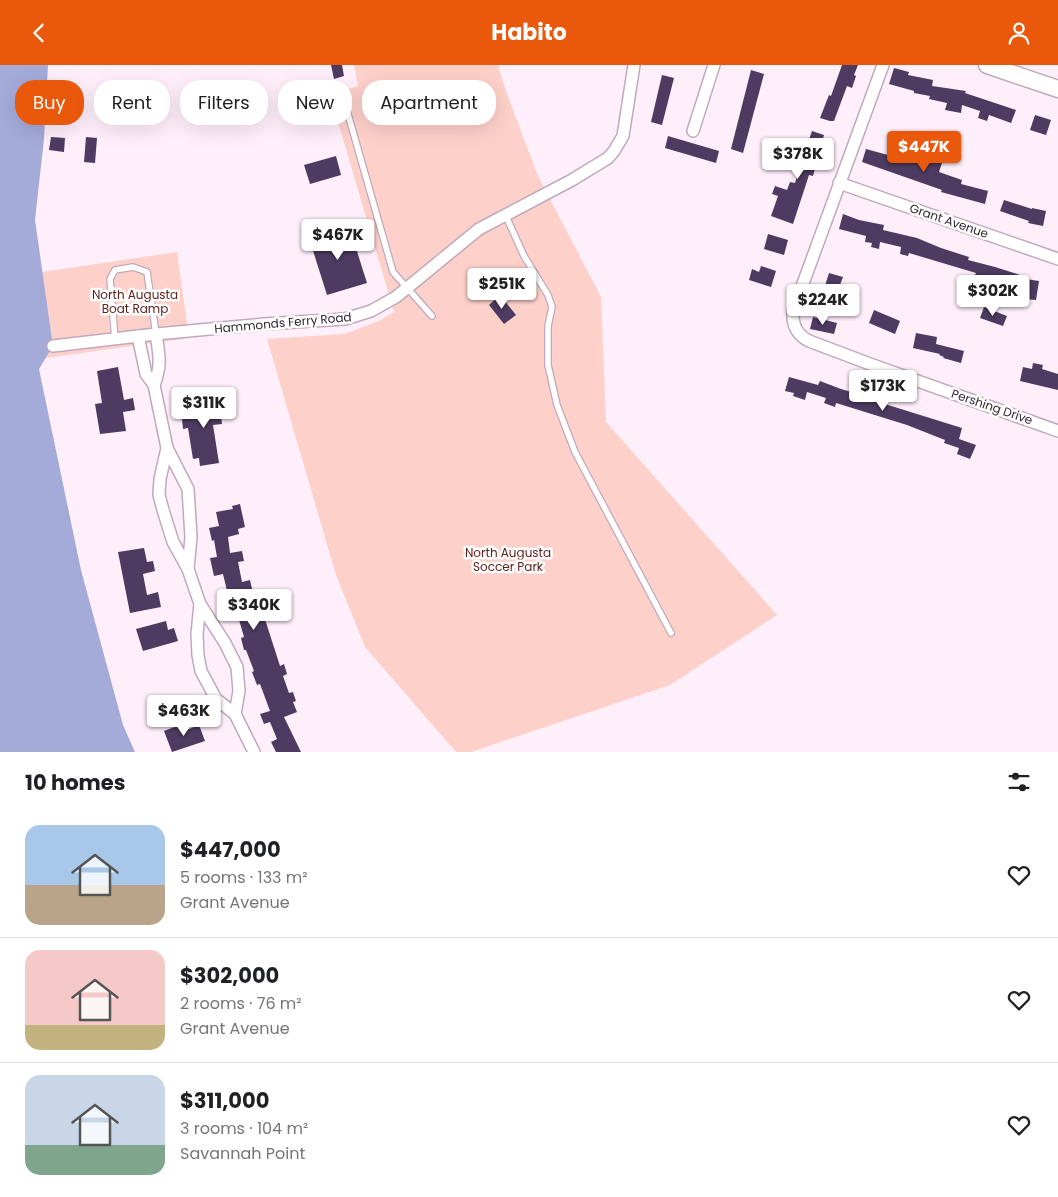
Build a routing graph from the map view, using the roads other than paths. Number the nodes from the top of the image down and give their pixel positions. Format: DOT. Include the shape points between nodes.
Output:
graph roads {
  1 [pos="634,65"];
  2 [pos="714,65"];
  3 [pos="884,65"];
  4 [pos="988,65"];
  5 [pos="1058,89"];
  6 [pos="351,125"];
  7 [pos="693,131"];
  8 [pos="839,183"];
  9 [pos="505,214"];
  10 [pos="1058,259"];
  11 [pos="407,288"];
  12 [pos="432,316"];
  13 [pos="156,334"];
  14 [pos="138,336"];
  15 [pos="115,339"];
  16 [pos="53,346"];
  17 [pos="154,385"];
  18 [pos="1058,431"];
  19 [pos="167,448"];
  20 [pos="188,569"];
  21 [pos="200,604"];
  22 [pos="672,633"];
  23 [pos="235,714"];
  24 [pos="254,752"];
  1 -- 9 [label="street, Hammonds Ferry Road" via="623,136 614,151 601,163"];
  2 -- 7 [label="street"];
  3 -- 8 [label="street"];
  4 -- 5 [label="street"];
  6 -- 11 [label="lane" via="393,272"];
  8 -- 10 [label="street, Grant Avenue"];
  8 -- 18 [label="street, Pershing Drive" via="793,311 799,334 809,341"];
  9 -- 11 [label="street, Hammonds Ferry Road" via="464,240"];
  9 -- 22 [label="lane" via="552,307 548,326 548,365 575,452"];
  11 -- 12 [label="lane"];
  11 -- 13 [label="street, Hammonds Ferry Road" via="384,304 345,319"];
  13 -- 14 [label="street, Hammonds Ferry Road"];
  13 -- 15 [label="lane" via="147,272 133,267 115,270 110,279"];
  13 -- 17 [label="street" via="160,364"];
  14 -- 15 [label="street, Hammonds Ferry Road"];
  14 -- 17 [label="street" via="146,374"];
  15 -- 16 [label="street, Hammonds Ferry Road"];
  17 -- 19 [label="street"];
  19 -- 20 [label="street" via="188,489 191,537"];
  19 -- 20 [label="street" via="159,495 173,542"];
  20 -- 21 [label="street"];
  21 -- 23 [label="street" via="237,667 239,691"];
  21 -- 23 [label="street" via="197,634 201,671 216,699"];
  23 -- 24 [label="street"];
}
